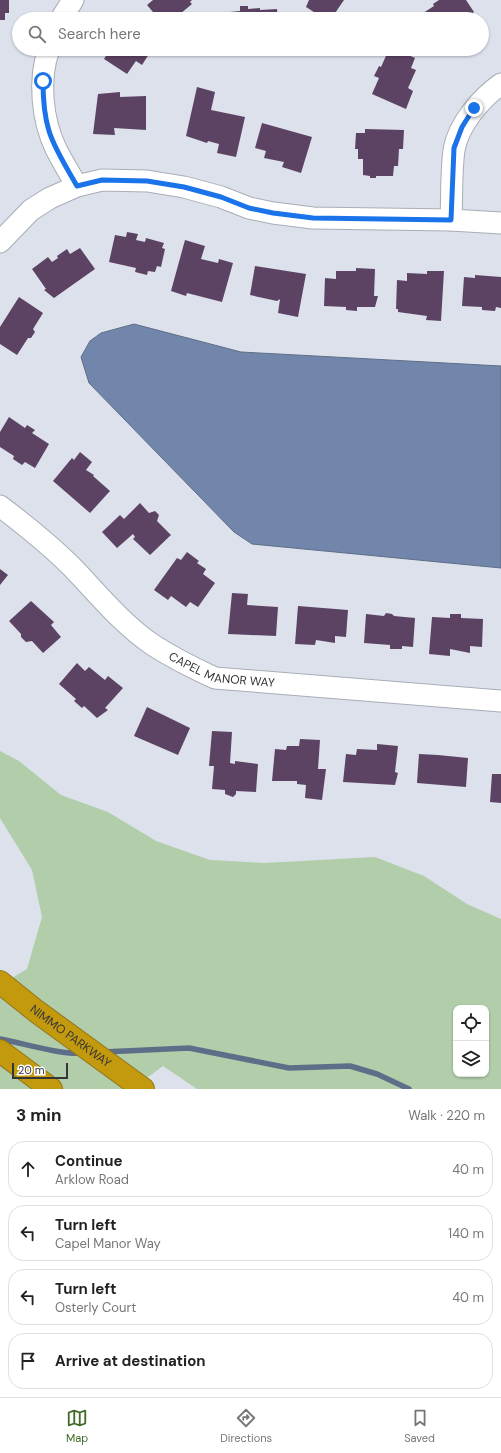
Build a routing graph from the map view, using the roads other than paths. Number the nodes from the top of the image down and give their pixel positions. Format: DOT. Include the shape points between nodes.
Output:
graph roads {
  1 [pos="73,0"];
  2 [pos="65,12"];
  3 [pos="48,56"];
  4 [pos="501,84"];
  5 [pos="77,186"];
  6 [pos="451,220"];
  7 [pos="501,223"];
  8 [pos="0,242"];
  9 [pos="0,506"];
  10 [pos="501,701"];
  11 [pos="0,982"];
  12 [pos="0,1051"];
  13 [pos="48,1087"];
  14 [pos="143,1089"];
  1 -- 2 [label="street"];
  3 -- 5 [label="street" via="43,81 43,101 48,130 55,148"];
  4 -- 6 [label="street" via="490,91 474,108 462,127 454,148"];
  5 -- 6 [label="street" via="102,180 147,181 184,187 273,213 313,218"];
  5 -- 8 [label="street" via="31,210"];
  6 -- 7 [label="street"];
  9 -- 10 [label="street, CAPEL MANOR WAY" via="71,566 125,623 153,645 215,678"];
  11 -- 14 [label="highway, NIMMO PARKWAY"];
  12 -- 13 [label="highway"];
}
